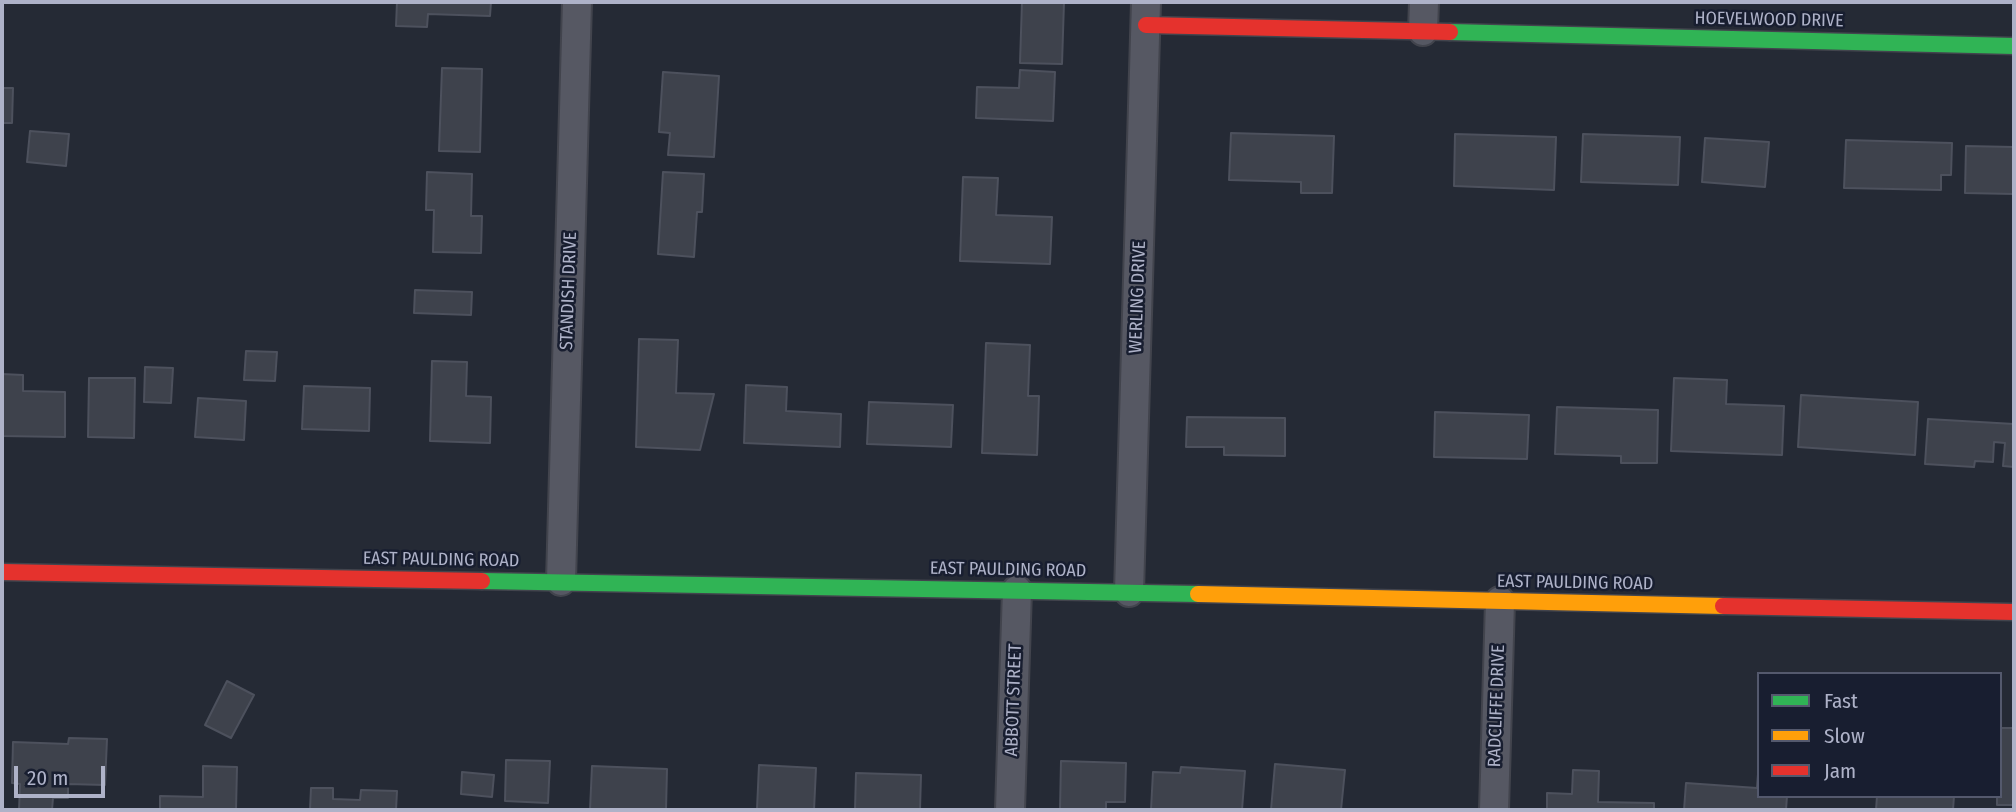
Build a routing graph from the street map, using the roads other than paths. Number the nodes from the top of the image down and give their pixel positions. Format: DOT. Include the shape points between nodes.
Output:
graph roads {
  1 [pos="577,2"];
  2 [pos="1424,2"];
  3 [pos="1146,13"];
  4 [pos="1423,31"];
  5 [pos="2014,46"];
  6 [pos="2,572"];
  7 [pos="561,581"];
  8 [pos="1017,590"];
  9 [pos="1129,592"];
  10 [pos="1500,601"];
  11 [pos="2014,612"];
  12 [pos="1010,810"];
  13 [pos="1494,810"];
  1 -- 7 [label="street, STANDISH DRIVE"];
  2 -- 4 [label="street"];
  3 -- 4 [label="main road, HOEVELWOOD DRIVE"];
  3 -- 9 [label="street, WERLING DRIVE"];
  4 -- 5 [label="main road, HOEVELWOOD DRIVE"];
  6 -- 7 [label="main road, EAST PAULDING ROAD"];
  7 -- 8 [label="main road, EAST PAULDING ROAD"];
  8 -- 9 [label="main road, EAST PAULDING ROAD"];
  8 -- 12 [label="street, ABBOTT STREET"];
  9 -- 10 [label="main road, EAST PAULDING ROAD"];
  10 -- 11 [label="main road, EAST PAULDING ROAD"];
  10 -- 13 [label="street, RADCLIFFE DRIVE"];
}
